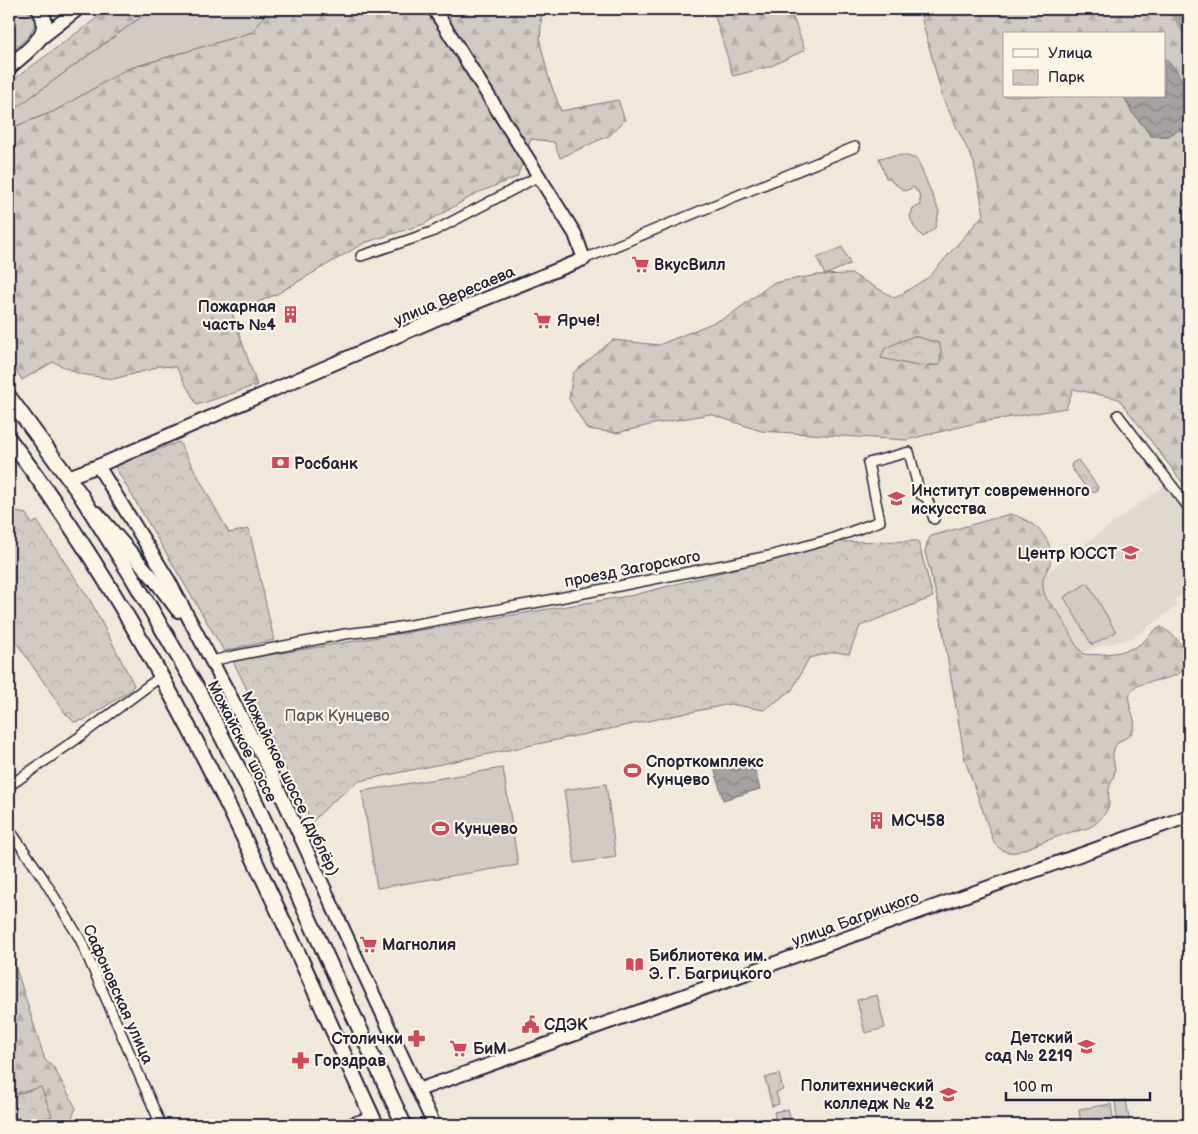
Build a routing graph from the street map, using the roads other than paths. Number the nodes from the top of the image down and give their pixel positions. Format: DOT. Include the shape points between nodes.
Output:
graph roads {
  1 [pos="39,9"];
  2 [pos="78,9"];
  3 [pos="434,9"];
  4 [pos="41,38"];
  5 [pos="9,67"];
  6 [pos="856,147"];
  7 [pos="539,176"];
  8 [pos="362,256"];
  9 [pos="584,259"];
  10 [pos="9,397"];
  11 [pos="1118,415"];
  12 [pos="9,440"];
  13 [pos="9,445"];
  14 [pos="21,456"];
  15 [pos="98,466"];
  16 [pos="68,477"];
  17 [pos="80,494"];
  18 [pos="1189,508"];
  19 [pos="934,519"];
  20 [pos="200,642"];
  21 [pos="212,661"];
  22 [pos="160,677"];
  23 [pos="9,786"];
  24 [pos="1189,816"];
  25 [pos="9,829"];
  26 [pos="418,1090"];
  27 [pos="374,1121"];
  28 [pos="161,1125"];
  29 [pos="344,1125"];
  30 [pos="404,1125"];
  31 [pos="434,1125"];
  1 -- 4 [label="main road" via="45,26"];
  2 -- 4 [label="street"];
  3 -- 7 [label="street"];
  4 -- 5 [label="main road"];
  6 -- 9 [label="street, улица Вересаева"];
  7 -- 8 [label="street" via="432,232"];
  7 -- 9 [label="street" via="575,234"];
  9 -- 15 [label="street, улица Вересаева"];
  10 -- 16 [label="main road, Можайское шоссе"];
  11 -- 18 [label="street"];
  12 -- 14 [label="main road"];
  13 -- 14 [label="main road"];
  14 -- 22 [label="main road" via="67,521"];
  15 -- 16 [label="street, улица Вересаева"];
  15 -- 20 [label="street, Можайское шоссе (дублёр)" via="170,581"];
  16 -- 17 [label="main road, Можайское шоссе"];
  17 -- 20 [label="street" via="153,578"];
  17 -- 30 [label="main road, Можайское шоссе" via="191,678 228,748"];
  19 -- 21 [label="street, проезд Загорского" via="927,498 920,494 909,452 868,463 880,521 831,538 769,556 632,584 345,634"];
  20 -- 21 [label="street, Можайское шоссе (дублёр)"];
  21 -- 26 [label="street, Можайское шоссе (дублёр)" via="269,769"];
  22 -- 23 [label="street"];
  22 -- 27 [label="main road" via="232,812"];
  24 -- 26 [label="street, улица Багрицкого"];
  25 -- 28 [label="street, Сафоновская улица" via="80,938"];
  26 -- 31 [label="street, Можайское шоссе (дублёр)"];
  27 -- 29 [label="street"];
}
